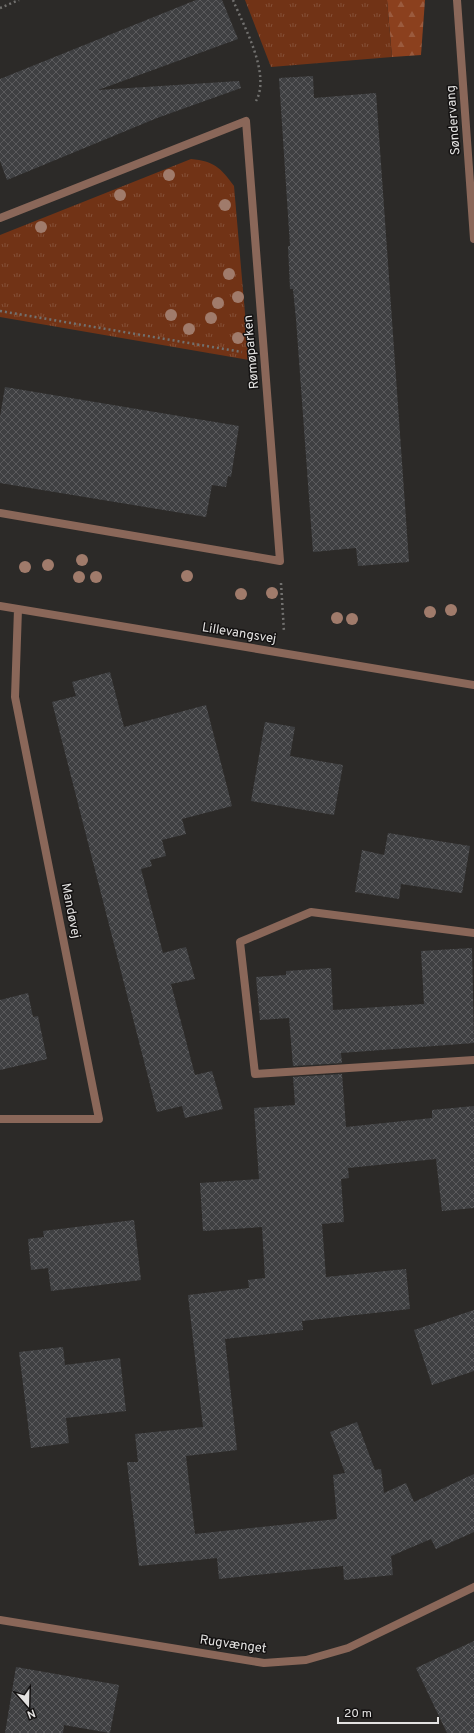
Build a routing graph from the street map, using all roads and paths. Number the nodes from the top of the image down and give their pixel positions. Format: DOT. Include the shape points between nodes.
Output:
graph roads {
  1 [pos="19,0"];
  2 [pos="233,0"];
  3 [pos="458,0"];
  4 [pos="0,8"];
  5 [pos="246,120"];
  6 [pos="0,218"];
  7 [pos="474,239"];
  8 [pos="0,311"];
  9 [pos="264,356"];
  10 [pos="0,513"];
  11 [pos="280,561"];
  12 [pos="0,606"];
  13 [pos="18,609"];
  14 [pos="284,653"];
  15 [pos="474,684"];
  16 [pos="474,933"];
  17 [pos="474,1060"];
  18 [pos="0,1119"];
  19 [pos="474,1588"];
  20 [pos="0,1620"];
  1 -- 4 [label="path"];
  2 -- 5 [label="path" via="260,68 259,95"];
  3 -- 7 [label="street, Søndervang"];
  5 -- 6 [label="street"];
  5 -- 9 [label="street, Rømøparken"];
  8 -- 9 [label="path"];
  9 -- 11 [label="street, Rømøparken"];
  10 -- 11 [label="street"];
  11 -- 14 [label="path"];
  12 -- 13 [label="street, Lillevangsvej"];
  13 -- 14 [label="street, Lillevangsvej"];
  13 -- 18 [label="street, Mandøvej" via="15,697 100,1119"];
  14 -- 15 [label="street, Lillevangsvej"];
  16 -- 17 [label="street" via="311,912 240,942 255,1074"];
  19 -- 20 [label="street, Rugvænget" via="348,1648 306,1660 264,1663"];
}
